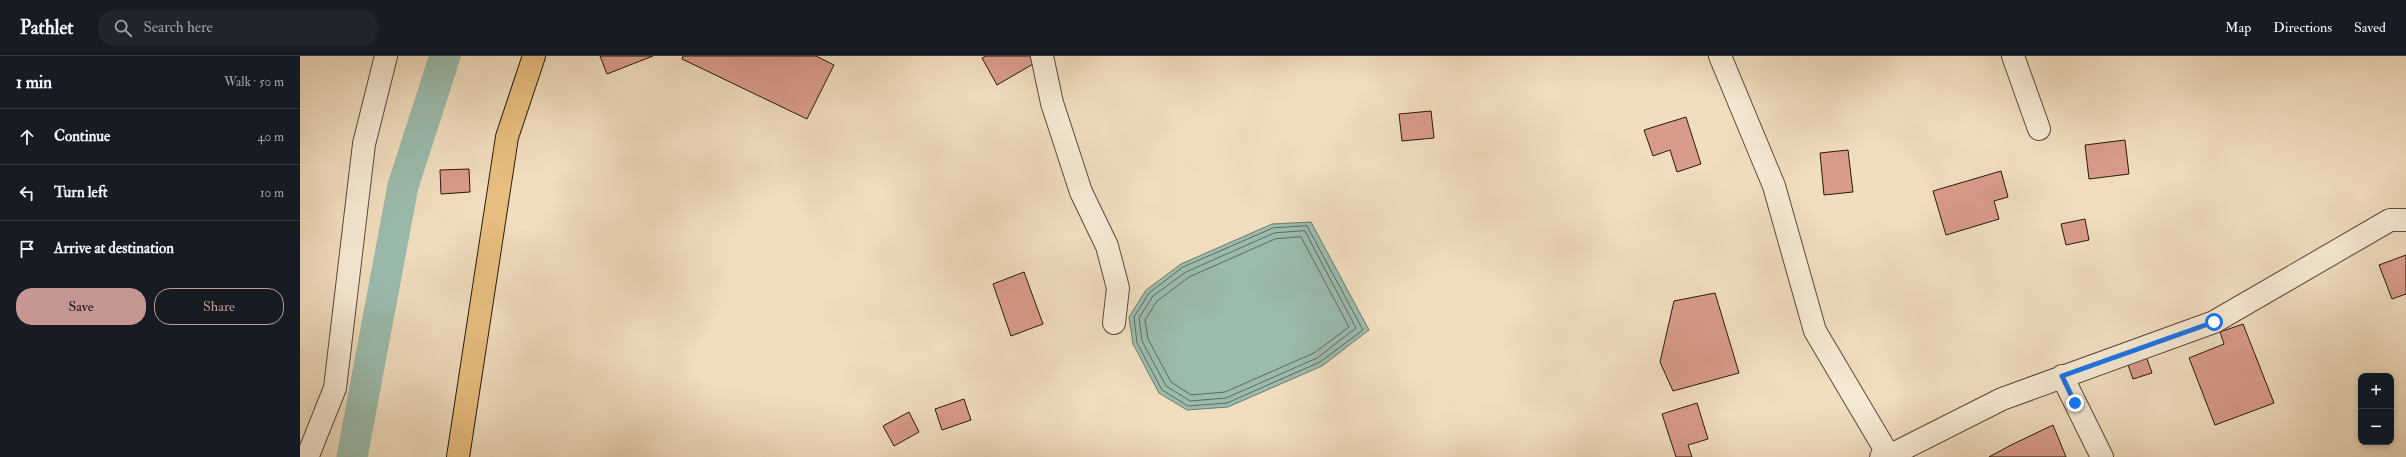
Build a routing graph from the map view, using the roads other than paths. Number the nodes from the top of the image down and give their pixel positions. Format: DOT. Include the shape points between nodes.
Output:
graph roads {
  1 [pos="386,56"];
  2 [pos="534,56"];
  3 [pos="1042,56"];
  4 [pos="1720,56"];
  5 [pos="2013,56"];
  6 [pos="2039,129"];
  7 [pos="2406,220"];
  8 [pos="1114,323"];
  9 [pos="2062,376"];
  10 [pos="1885,456"];
  11 [pos="303,457"];
  12 [pos="458,457"];
  13 [pos="2102,457"];
  1 -- 11 [label="street" via="364,144 335,388 309,453"];
  2 -- 12 [label="main road" via="507,137"];
  3 -- 8 [label="street" via="1052,104 1081,192 1107,246 1118,288"];
  4 -- 10 [label="street" via="1774,186 1815,331"];
  5 -- 6 [label="street"];
  7 -- 9 [label="street" via="2390,220 2214,322"];
  9 -- 10 [label="street" via="2002,399"];
  9 -- 13 [label="street"];
}
